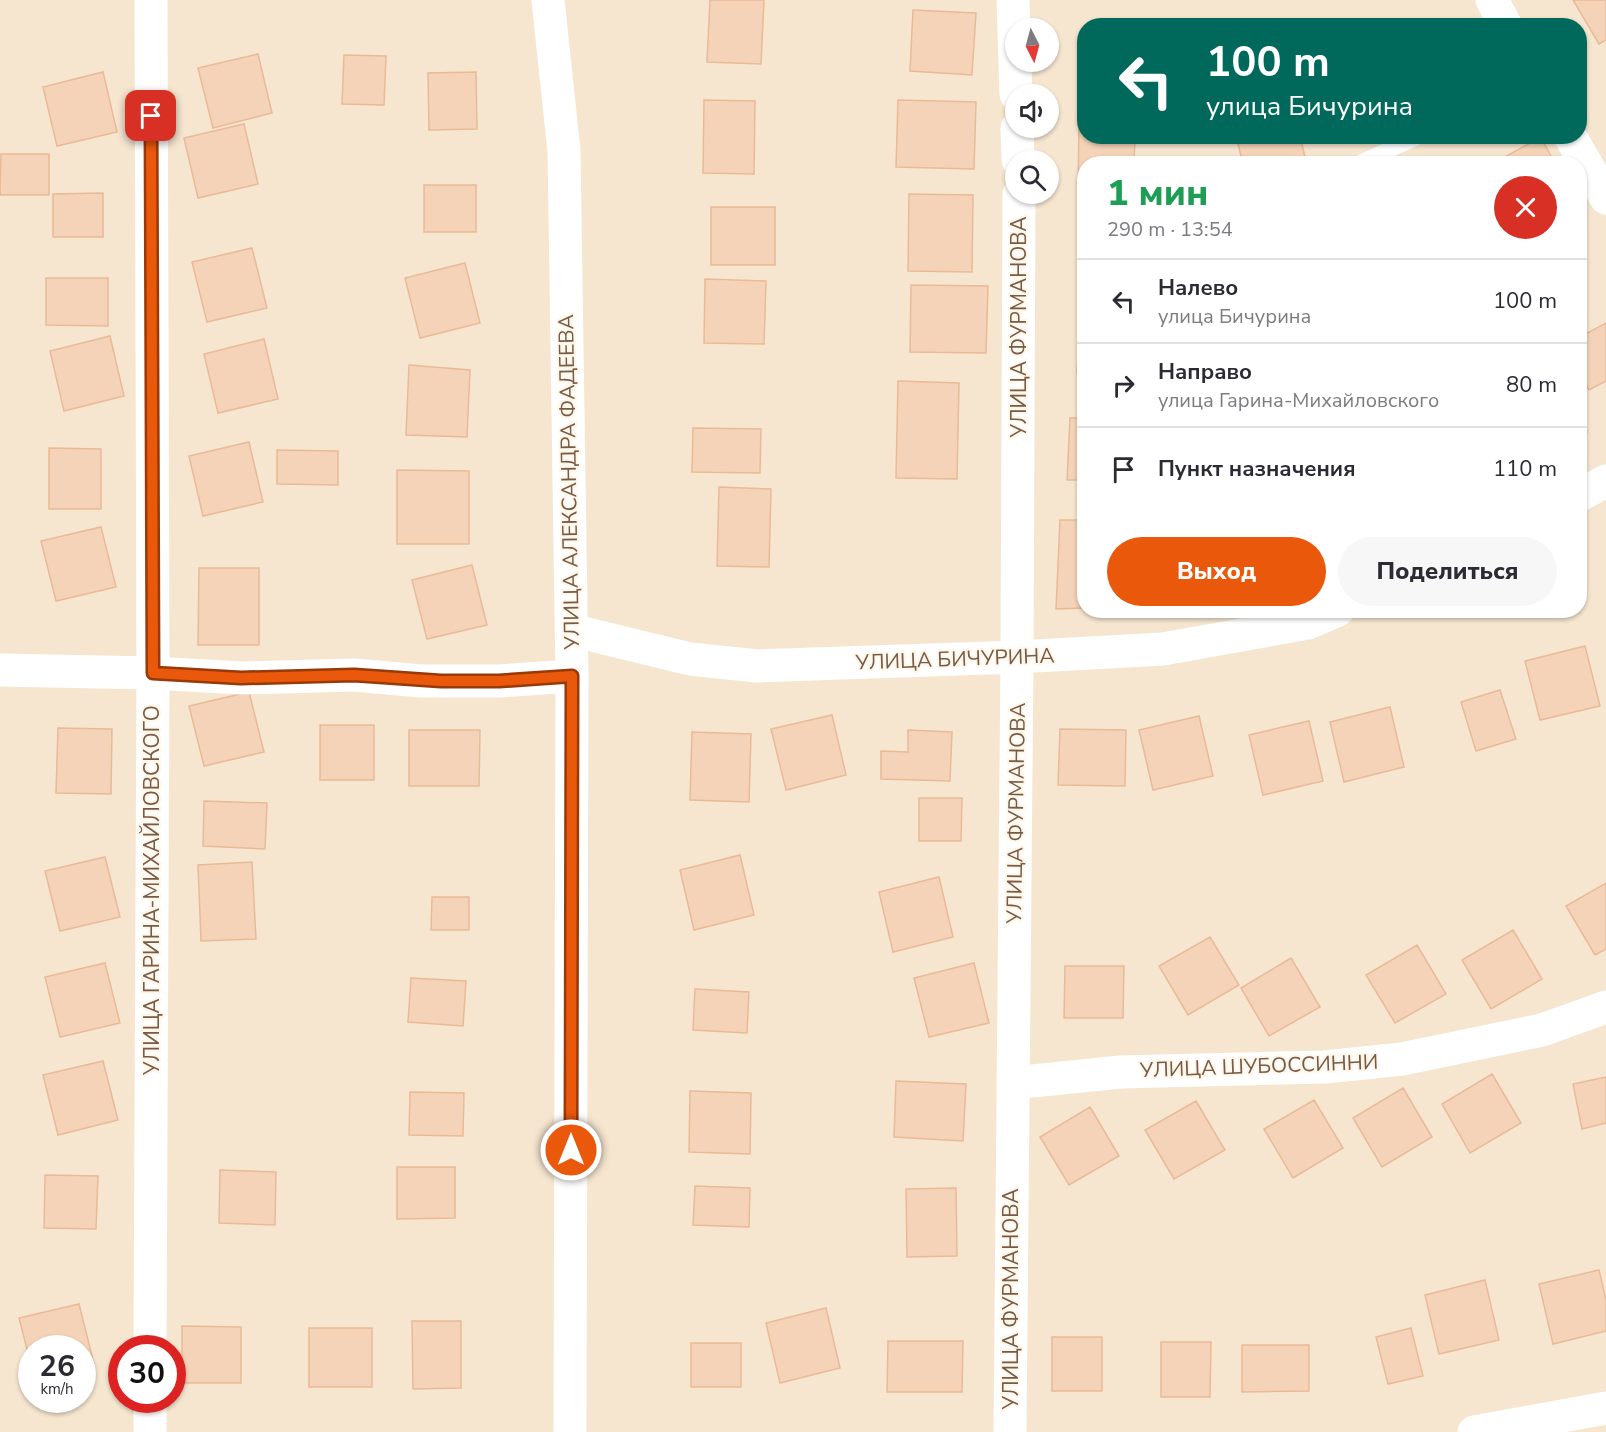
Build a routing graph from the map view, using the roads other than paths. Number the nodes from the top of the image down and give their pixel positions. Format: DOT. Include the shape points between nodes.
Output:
graph roads {
  1 [pos="151,0"];
  2 [pos="548,0"];
  3 [pos="1013,0"];
  4 [pos="1492,0"];
  5 [pos="1502,18"];
  6 [pos="1016,84"];
  7 [pos="1402,144"];
  8 [pos="1375,156"];
  9 [pos="1587,165"];
  10 [pos="1606,198"];
  11 [pos="1019,204"];
  12 [pos="1606,481"];
  13 [pos="1587,491"];
  14 [pos="1318,618"];
  15 [pos="571,630"];
  16 [pos="1017,657"];
  17 [pos="0,670"];
  18 [pos="153,673"];
  19 [pos="572,676"];
  20 [pos="1606,1007"];
  21 [pos="1013,1083"];
  22 [pos="150,1335"];
  23 [pos="1606,1408"];
  24 [pos="150,1413"];
  25 [pos="150,1432"];
  26 [pos="570,1432"];
  27 [pos="1010,1432"];
  28 [pos="1474,1432"];
  1 -- 18 [label="street, УЛИЦА ГАРИНА-МИХАЙЛОВСКОГО"];
  2 -- 15 [label="street, УЛИЦА АЛЕКСАНДРА ФАДЕЕВА" via="564,152"];
  3 -- 6 [label="street"];
  4 -- 5 [label="street"];
  7 -- 8 [label="lane"];
  9 -- 10 [label="street"];
  11 -- 16 [label="street, УЛИЦА ФУРМАНОВА"];
  12 -- 13 [label="street"];
  14 -- 16 [label="street, УЛИЦА БИЧУРИНА" via="1163,649"];
  15 -- 16 [label="street, УЛИЦА БИЧУРИНА" via="690,659 757,666"];
  15 -- 19 [label="street, УЛИЦА АЛЕКСАНДРА ФАДЕЕВА"];
  16 -- 21 [label="street, УЛИЦА ФУРМАНОВА"];
  17 -- 18 [label="street"];
  18 -- 19 [label="street" via="241,678 354,675 421,681"];
  18 -- 22 [label="street, УЛИЦА ГАРИНА-МИХАЙЛОВСКОГО"];
  19 -- 26 [label="street, УЛИЦА АЛЕКСАНДРА ФАДЕЕВА"];
  20 -- 21 [label="street, УЛИЦА ШУБОССИННИ" via="1542,1030 1402,1059 1325,1067 1121,1072"];
  21 -- 27 [label="street, УЛИЦА ФУРМАНОВА"];
  23 -- 28 [label="street"];
  24 -- 25 [label="street"];
}
